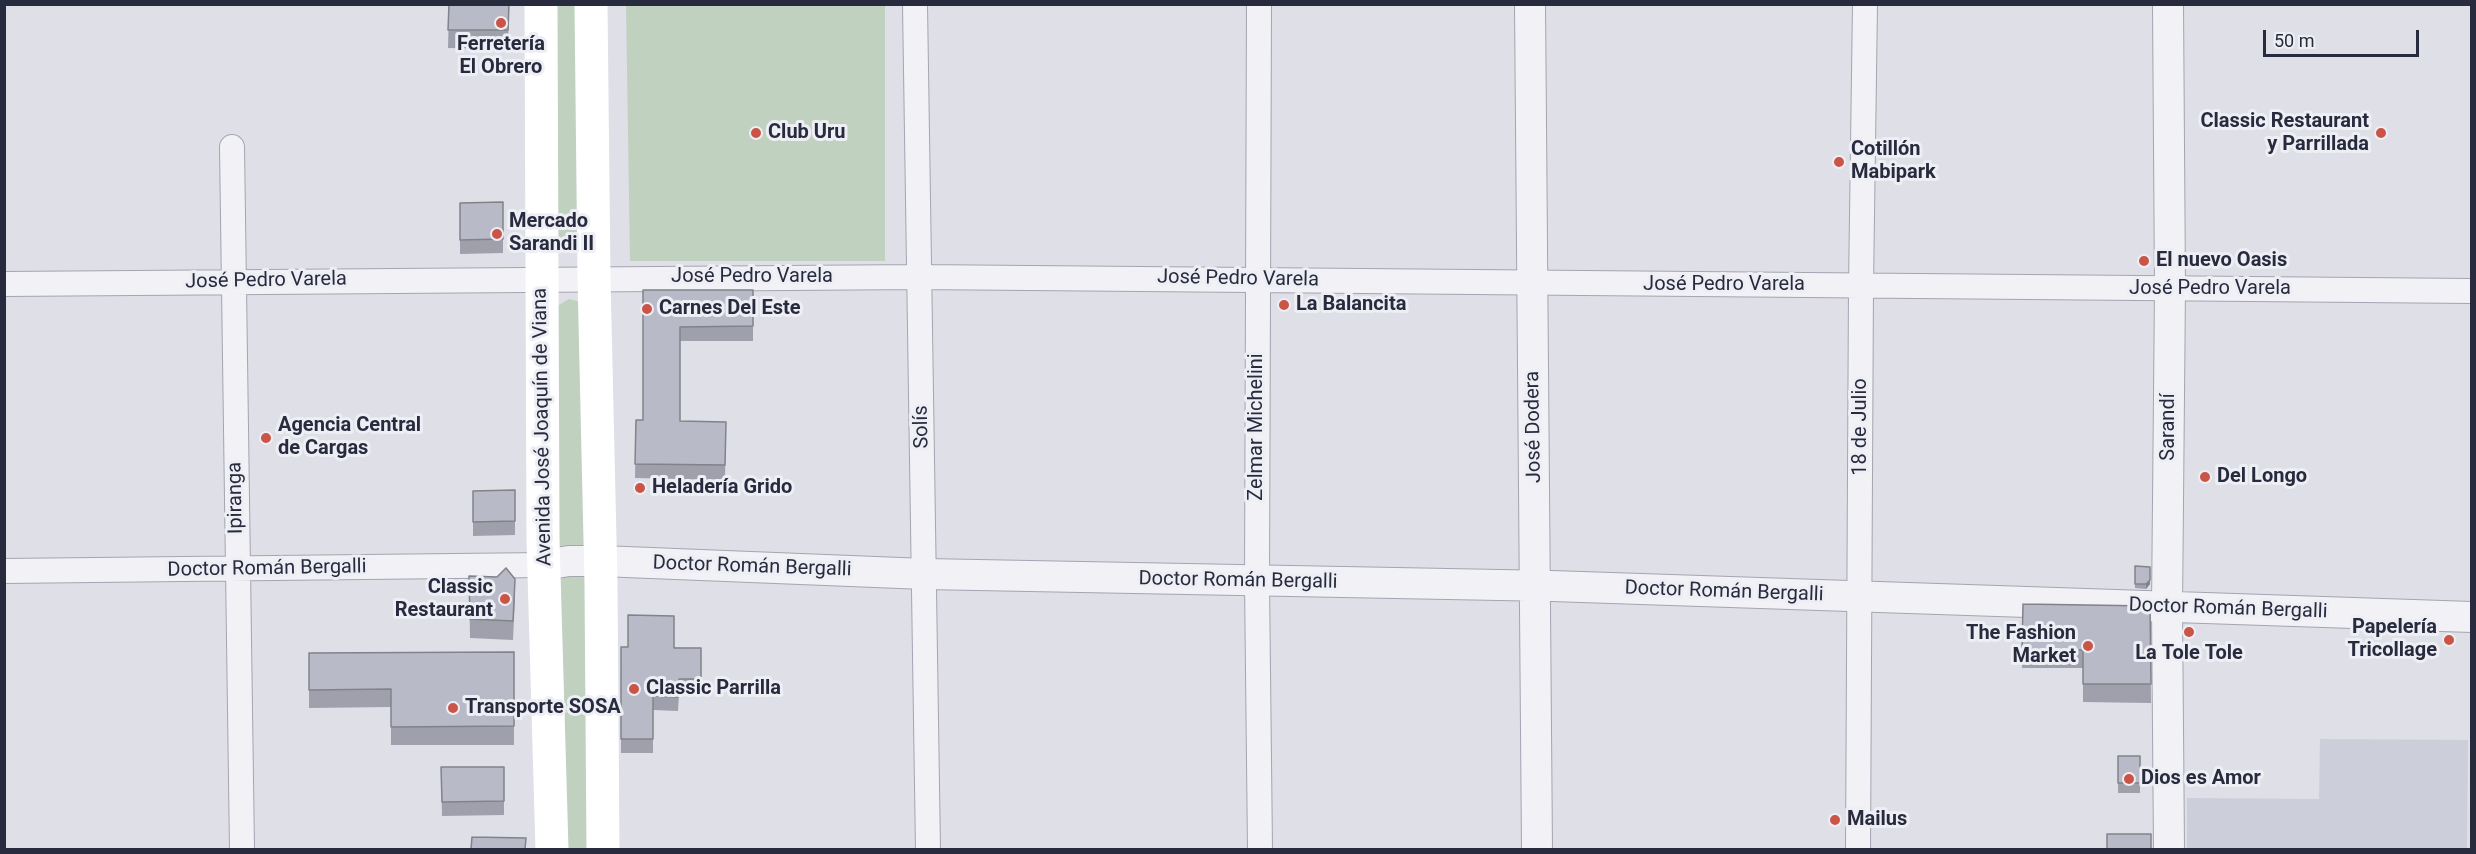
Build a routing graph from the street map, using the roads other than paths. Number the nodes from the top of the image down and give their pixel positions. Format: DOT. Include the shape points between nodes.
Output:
graph roads {
  1 [pos="541,4"];
  2 [pos="591,4"];
  3 [pos="915,4"];
  4 [pos="1259,4"];
  5 [pos="1530,4"];
  6 [pos="1865,4"];
  7 [pos="2168,4"];
  8 [pos="232,147"];
  9 [pos="918,277"];
  10 [pos="542,278"];
  11 [pos="594,278"];
  12 [pos="1258,278"];
  13 [pos="233,281"];
  14 [pos="1532,283"];
  15 [pos="4,284"];
  16 [pos="1861,286"];
  17 [pos="2170,288"];
  18 [pos="2472,291"];
  19 [pos="601,561"];
  20 [pos="544,565"];
  21 [pos="237,569"];
  22 [pos="4,571"];
  23 [pos="925,574"];
  24 [pos="1257,582"];
  25 [pos="1536,586"];
  26 [pos="1860,597"];
  27 [pos="2167,607"];
  28 [pos="2472,617"];
  29 [pos="242,849"];
  30 [pos="552,849"];
  31 [pos="603,849"];
  32 [pos="928,849"];
  33 [pos="1260,849"];
  34 [pos="1537,849"];
  35 [pos="1858,849"];
  36 [pos="2169,849"];
  1 -- 10 [label="main road, Avenida José Joaquín de Viana"];
  2 -- 11 [label="main road"];
  3 -- 9 [label="street, Solís"];
  4 -- 12 [label="street, Zelmar Michelini"];
  5 -- 14 [label="street, José Dodera"];
  6 -- 16 [label="street, 18 de Julio"];
  7 -- 17 [label="street, Sarandí"];
  8 -- 13 [label="street, Ipiranga"];
  9 -- 11 [label="street, José Pedro Varela"];
  9 -- 12 [label="street, José Pedro Varela"];
  9 -- 23 [label="street, Solís"];
  10 -- 11 [label="street, José Pedro Varela"];
  10 -- 13 [label="street, José Pedro Varela"];
  10 -- 20 [label="main road, Avenida José Joaquín de Viana"];
  11 -- 19 [label="main road"];
  12 -- 14 [label="street, José Pedro Varela"];
  12 -- 24 [label="street, Zelmar Michelini"];
  13 -- 15 [label="street, José Pedro Varela"];
  13 -- 21 [label="street, Ipiranga"];
  14 -- 16 [label="street, José Pedro Varela"];
  14 -- 25 [label="street, José Dodera"];
  16 -- 17 [label="street, José Pedro Varela"];
  16 -- 26 [label="street, 18 de Julio"];
  17 -- 18 [label="street, José Pedro Varela"];
  17 -- 27 [label="street, Sarandí"];
  19 -- 20 [label="street, Doctor Román Bergalli"];
  19 -- 23 [label="street, Doctor Román Bergalli"];
  19 -- 31 [label="main road"];
  20 -- 21 [label="street, Doctor Román Bergalli"];
  20 -- 30 [label="main road, Avenida José Joaquín de Viana"];
  21 -- 22 [label="street, Doctor Román Bergalli"];
  21 -- 29 [label="street, Ipiranga"];
  23 -- 24 [label="street, Doctor Román Bergalli"];
  23 -- 32 [label="street, Solís"];
  24 -- 25 [label="street, Doctor Román Bergalli"];
  24 -- 33 [label="street, Zelmar Michelini"];
  25 -- 26 [label="street, Doctor Román Bergalli"];
  25 -- 34 [label="street, José Dodera"];
  26 -- 27 [label="street, Doctor Román Bergalli"];
  26 -- 35 [label="street, 18 de Julio"];
  27 -- 28 [label="street, Doctor Román Bergalli"];
  27 -- 36 [label="street, Sarandí"];
}
